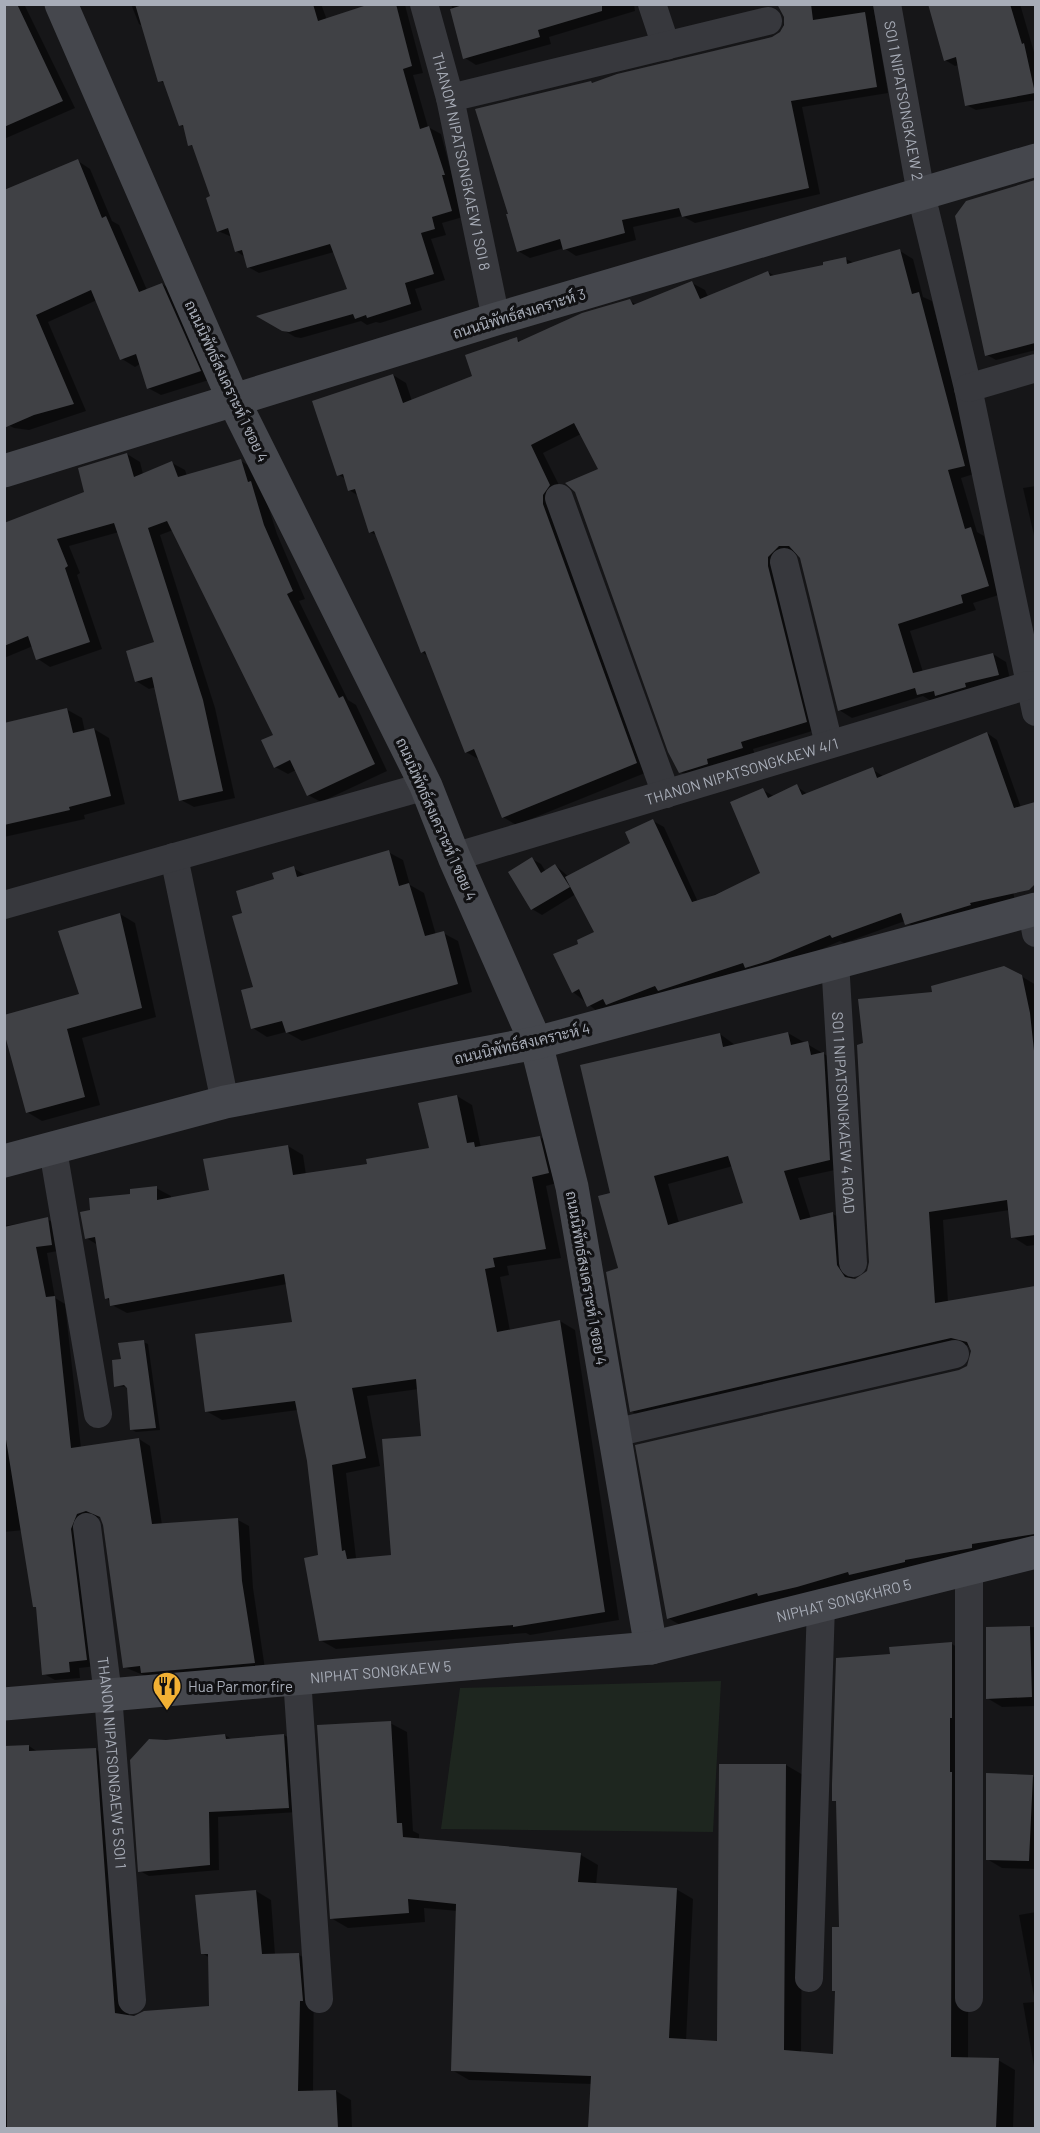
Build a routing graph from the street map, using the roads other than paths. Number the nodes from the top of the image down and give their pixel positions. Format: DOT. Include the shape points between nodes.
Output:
graph roads {
  1 [pos="61,4"];
  2 [pos="424,4"];
  3 [pos="652,4"];
  4 [pos="887,4"];
  5 [pos="768,21"];
  6 [pos="666,46"];
  7 [pos="450,98"];
  8 [pos="1035,160"];
  9 [pos="921,194"];
  10 [pos="495,319"];
  11 [pos="1035,368"];
  12 [pos="968,388"];
  13 [pos="233,399"];
  14 [pos="4,471"];
  15 [pos="560,498"];
  16 [pos="784,562"];
  17 [pos="1032,699"];
  18 [pos="829,744"];
  19 [pos="426,786"];
  20 [pos="666,794"];
  21 [pos="174,857"];
  22 [pos="454,858"];
  23 [pos="4,905"];
  24 [pos="1034,917"];
  25 [pos="835,961"];
  26 [pos="536,1042"];
  27 [pos="225,1102"];
  28 [pos="52,1150"];
  29 [pos="4,1161"];
  30 [pos="853,1263"];
  31 [pos="955,1354"];
  32 [pos="98,1414"];
  33 [pos="614,1433"];
  34 [pos="87,1527"];
  35 [pos="1035,1552"];
  36 [pos="969,1568"];
  37 [pos="821,1605"];
  38 [pos="651,1648"];
  39 [pos="297,1678"];
  40 [pos="108,1695"];
  41 [pos="4,1704"];
  42 [pos="809,1978"];
  43 [pos="969,1998"];
  44 [pos="319,1999"];
  45 [pos="132,2000"];
  1 -- 13 [label="street, ถนนนิพัทธ์สงเคราะห์ 1 ซอย 4"];
  2 -- 7 [label="street, THANOM NIPATSONGKAEW 1 SOI 8"];
  3 -- 6 [label="street"];
  4 -- 9 [label="street, SOI 1 NIPATSONGKAEW 2"];
  5 -- 6 [label="street"];
  6 -- 7 [label="street"];
  7 -- 10 [label="street, THANOM NIPATSONGKAEW 1 SOI 8"];
  8 -- 9 [label="street, ถนนนิพัทธ์สงเคราะห์ 3"];
  9 -- 10 [label="street, ถนนนิพัทธ์สงเคราะห์ 3"];
  9 -- 12 [label="street, SOI 1 NIPATSONGKAEW 2"];
  10 -- 13 [label="street, ถนนนิพัทธ์สงเคราะห์ 3"];
  11 -- 12 [label="street"];
  12 -- 17 [label="street, SOI 1 NIPATSONGKAEW 2"];
  13 -- 14 [label="street, ถนนนิพัทธ์สงเคราะห์ 3"];
  13 -- 19 [label="street, ถนนนิพัทธ์สงเคราะห์ 1 ซอย 4"];
  15 -- 20 [label="street"];
  16 -- 18 [label="street"];
  17 -- 18 [label="street, THANON NIPATSONGKAEW 4/1"];
  18 -- 20 [label="street, THANON NIPATSONGKAEW 4/1"];
  19 -- 21 [label="street"];
  19 -- 22 [label="street, ถนนนิพัทธ์สงเคราะห์ 1 ซอย 4"];
  20 -- 22 [label="street, THANON NIPATSONGKAEW 4/1"];
  21 -- 23 [label="street"];
  21 -- 27 [label="street"];
  22 -- 26 [label="street, ถนนนิพัทธ์สงเคราะห์ 1 ซอย 4"];
  24 -- 25 [label="street, ถนนนิพัทธ์สงเคราะห์ 4"];
  25 -- 26 [label="street, ถนนนิพัทธ์สงเคราะห์ 4"];
  25 -- 30 [label="street, SOI 1 NIPATSONGKAEW 4 ROAD"];
  26 -- 27 [label="street, ถนนนิพัทธ์สงเคราะห์ 4"];
  26 -- 33 [label="street, ถนนนิพัทธ์สงเคราะห์ 1 ซอย 4" via="572,1187"];
  27 -- 28 [label="street, ถนนนิพัทธ์สงเคราะห์ 4"];
  28 -- 29 [label="street, ถนนนิพัทธ์สงเคราะห์ 4"];
  28 -- 32 [label="street"];
  31 -- 33 [label="street"];
  33 -- 38 [label="street, ถนนนิพัทธ์สงเคราะห์ 1 ซอย 4"];
  34 -- 40 [label="street, THANON NIPATSONGAEW 5 SOI 1"];
  35 -- 36 [label="street, NIPHAT SONGKHRO 5"];
  36 -- 37 [label="street, NIPHAT SONGKHRO 5"];
  36 -- 43 [label="street"];
  37 -- 38 [label="street, NIPHAT SONGKHRO 5"];
  37 -- 42 [label="street"];
  38 -- 39 [label="street, NIPHAT SONGKAEW 5"];
  39 -- 40 [label="street, NIPHAT SONGKAEW 5"];
  39 -- 44 [label="street"];
  40 -- 41 [label="street, NIPHAT SONGKAEW 5"];
  40 -- 45 [label="street, THANON NIPATSONGAEW 5 SOI 1"];
}
